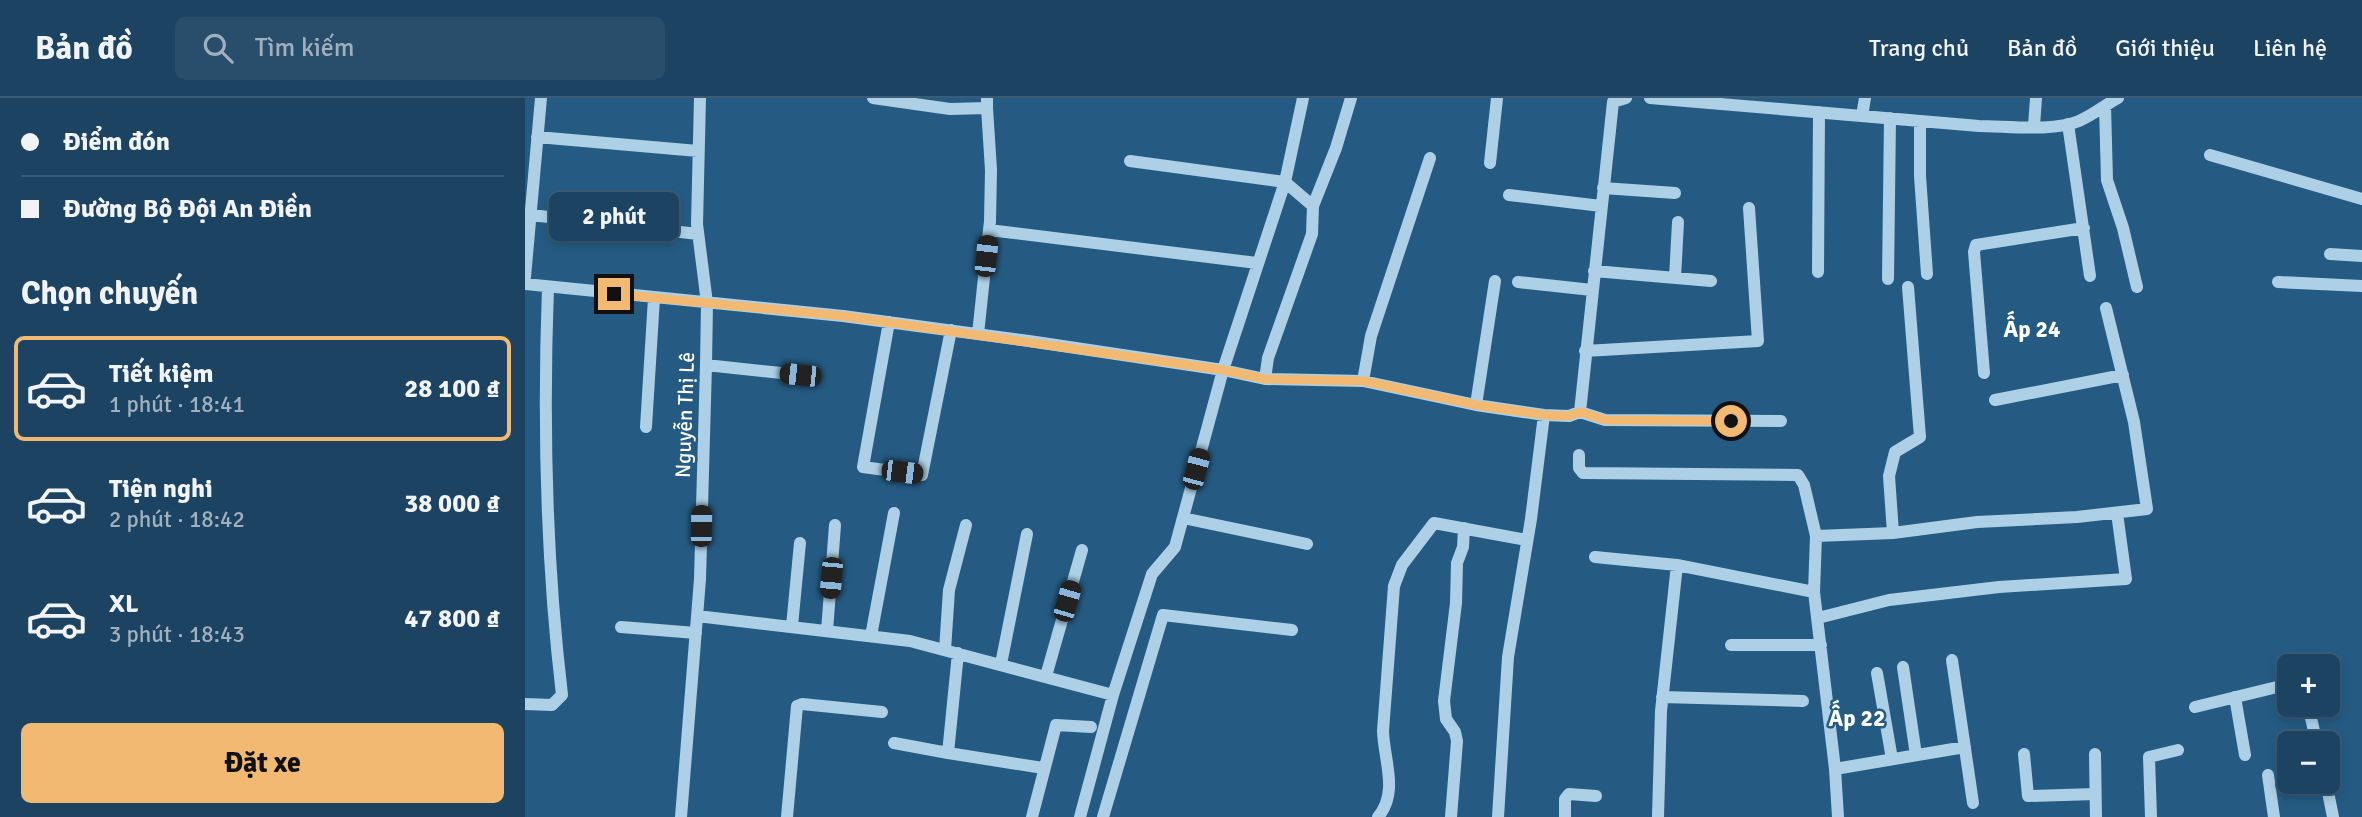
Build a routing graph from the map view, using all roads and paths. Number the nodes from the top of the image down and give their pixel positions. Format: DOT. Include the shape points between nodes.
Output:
graph roads {
  1 [pos="541,98"];
  2 [pos="700,98"];
  3 [pos="873,98"];
  4 [pos="1303,98"];
  5 [pos="1351,98"];
  6 [pos="1497,98"];
  7 [pos="1626,98"];
  8 [pos="1650,98"];
  9 [pos="1865,98"];
  10 [pos="2036,98"];
  11 [pos="2118,98"];
  12 [pos="1665,99"];
  13 [pos="987,103"];
  14 [pos="2105,106"];
  15 [pos="1819,112"];
  16 [pos="1862,116"];
  17 [pos="1889,118"];
  18 [pos="1920,121"];
  19 [pos="2068,124"];
  20 [pos="2033,126"];
  21 [pos="537,137"];
  22 [pos="698,151"];
  23 [pos="2210,155"];
  24 [pos="1430,158"];
  25 [pos="1130,161"];
  26 [pos="1490,163"];
  27 [pos="1285,182"];
  28 [pos="1603,188"];
  29 [pos="1675,192"];
  30 [pos="1509,195"];
  31 [pos="2362,199"];
  32 [pos="1313,206"];
  33 [pos="1601,206"];
  34 [pos="1749,208"];
  35 [pos="531,215"];
  36 [pos="1678,222"];
  37 [pos="2084,228"];
  38 [pos="989,230"];
  39 [pos="698,234"];
  40 [pos="2330,254"];
  41 [pos="2362,256"];
  42 [pos="1257,263"];
  43 [pos="1594,271"];
  44 [pos="1818,272"];
  45 [pos="1927,274"];
  46 [pos="2090,276"];
  47 [pos="525,277"];
  48 [pos="1675,278"];
  49 [pos="1888,279"];
  50 [pos="1495,281"];
  51 [pos="1711,281"];
  52 [pos="1518,282"];
  53 [pos="2278,282"];
  54 [pos="525,284"];
  55 [pos="548,286"];
  56 [pos="2362,286"];
  57 [pos="1908,287"];
  58 [pos="2137,287"];
  59 [pos="1592,290"];
  60 [pos="654,298"];
  61 [pos="706,303"];
  62 [pos="2106,309"];
  63 [pos="889,322"];
  64 [pos="951,330"];
  65 [pos="978,334"];
  66 [pos="1585,351"];
  67 [pos="706,365"];
  68 [pos="1223,370"];
  69 [pos="1984,373"];
  70 [pos="800,375"];
  71 [pos="2123,375"];
  72 [pos="1265,379"];
  73 [pos="1363,381"];
  74 [pos="1994,400"];
  75 [pos="1476,405"];
  76 [pos="1580,412"];
  77 [pos="1544,415"];
  78 [pos="1781,421"];
  79 [pos="646,427"];
  80 [pos="1579,455"];
  81 [pos="894,513"];
  82 [pos="2117,513"];
  83 [pos="1182,518"];
  84 [pos="966,525"];
  85 [pos="835,526"];
  86 [pos="1464,528"];
  87 [pos="1893,533"];
  88 [pos="1027,534"];
  89 [pos="1816,536"];
  90 [pos="1527,541"];
  91 [pos="800,543"];
  92 [pos="1307,544"];
  93 [pos="1082,550"];
  94 [pos="1595,557"];
  95 [pos="1677,565"];
  96 [pos="1814,592"];
  97 [pos="697,617"];
  98 [pos="1818,618"];
  99 [pos="792,626"];
  100 [pos="621,627"];
  101 [pos="1293,630"];
  102 [pos="827,631"];
  103 [pos="696,633"];
  104 [pos="871,636"];
  105 [pos="1731,645"];
  106 [pos="1821,645"];
  107 [pos="952,652"];
  108 [pos="1952,660"];
  109 [pos="1002,664"];
  110 [pos="1903,667"];
  111 [pos="1877,673"];
  112 [pos="1046,676"];
  113 [pos="2277,687"];
  114 [pos="1113,695"];
  115 [pos="1662,697"];
  116 [pos="2235,697"];
  117 [pos="1803,701"];
  118 [pos="525,704"];
  119 [pos="2195,707"];
  120 [pos="882,712"];
  121 [pos="1091,727"];
  122 [pos="894,743"];
  123 [pos="1965,747"];
  124 [pos="2179,750"];
  125 [pos="948,752"];
  126 [pos="2024,754"];
  127 [pos="2095,754"];
  128 [pos="1916,755"];
  129 [pos="2245,755"];
  130 [pos="1892,759"];
  131 [pos="1043,768"];
  132 [pos="1835,769"];
  133 [pos="2268,775"];
  134 [pos="2095,794"];
  135 [pos="2328,794"];
  136 [pos="1596,796"];
  137 [pos="1973,803"];
  138 [pos="681,817"];
  139 [pos="787,817"];
  140 [pos="1032,817"];
  141 [pos="1080,817"];
  142 [pos="1103,817"];
  143 [pos="1378,817"];
  144 [pos="1451,817"];
  145 [pos="1498,817"];
  146 [pos="1565,817"];
  147 [pos="1658,817"];
  148 [pos="1838,817"];
  149 [pos="2096,817"];
  150 [pos="2151,817"];
  151 [pos="2274,817"];
  152 [pos="2333,817"];
  1 -- 21 [label="street"];
  2 -- 22 [label="street, Nguyễn Thị Lê"];
  3 -- 13 [label="street" via="950,109"];
  4 -- 27 [label="street"];
  5 -- 32 [label="street"];
  6 -- 26 [label="street"];
  7 -- 28 [label="street" via="1613,102"];
  8 -- 12 [label="street"];
  9 -- 16 [label="street"];
  10 -- 20 [label="street"];
  11 -- 14 [label="street"];
  12 -- 15 [label="street"];
  13 -- 38 [label="street"];
  14 -- 19 [label="street"];
  14 -- 58 [label="street" via="2107,180"];
  15 -- 16 [label="street"];
  15 -- 44 [label="street"];
  16 -- 17 [label="street"];
  17 -- 18 [label="street"];
  17 -- 49 [label="street"];
  18 -- 20 [label="street"];
  18 -- 45 [label="street"];
  19 -- 20 [label="street"];
  19 -- 37 [label="street"];
  21 -- 22 [label="street"];
  21 -- 35 [label="street"];
  22 -- 39 [label="street, Nguyễn Thị Lê"];
  23 -- 31 [label="street"];
  24 -- 73 [label="street" via="1371,336"];
  25 -- 27 [label="street"];
  27 -- 32 [label="street"];
  27 -- 42 [label="street"];
  28 -- 29 [label="street"];
  28 -- 33 [label="street"];
  30 -- 33 [label="street"];
  32 -- 72 [label="street" via="1312,234 1268,358"];
  33 -- 43 [label="street"];
  34 -- 66 [label="street" via="1758,341"];
  35 -- 39 [label="street"];
  35 -- 47 [label="street"];
  36 -- 48 [label="street"];
  37 -- 46 [label="street"];
  37 -- 69 [label="street" via="1976,245"];
  38 -- 42 [label="street"];
  38 -- 65 [label="street"];
  39 -- 61 [label="street, Nguyễn Thị Lê"];
  40 -- 41 [label="street"];
  42 -- 68 [label="street"];
  43 -- 48 [label="street"];
  43 -- 59 [label="street"];
  48 -- 51 [label="street"];
  50 -- 75 [label="street"];
  52 -- 59 [label="street"];
  53 -- 56 [label="street"];
  54 -- 55 [label="street"];
  55 -- 60 [label="street"];
  55 -- 118 [label="street" via="547,486 562,695 552,705"];
  57 -- 87 [label="street" via="1920,437 1895,452 1889,476"];
  59 -- 66 [label="street"];
  60 -- 61 [label="street"];
  60 -- 79 [label="street"];
  61 -- 63 [label="street"];
  61 -- 67 [label="street, Nguyễn Thị Lê"];
  62 -- 71 [label="street"];
  63 -- 64 [label="street"];
  63 -- 64 [label="street" via="863,467 922,475"];
  64 -- 65 [label="street"];
  65 -- 68 [label="street"];
  66 -- 76 [label="street"];
  67 -- 70 [label="street"];
  67 -- 97 [label="street, Nguyễn Thị Lê"];
  68 -- 72 [label="street"];
  68 -- 83 [label="street"];
  71 -- 74 [label="street"];
  71 -- 82 [label="street" via="2148,507"];
  72 -- 73 [label="street"];
  73 -- 75 [label="street"];
  75 -- 77 [label="street"];
  76 -- 77 [label="street"];
  76 -- 78 [label="street" via="1605,420"];
  77 -- 90 [label="street"];
  80 -- 89 [label="street" via="1583,473 1798,475"];
  81 -- 104 [label="street"];
  82 -- 87 [label="street"];
  82 -- 98 [label="street" via="2126,579 1903,598"];
  83 -- 92 [label="street"];
  83 -- 114 [label="street" via="1175,547 1152,574"];
  84 -- 107 [label="street" via="949,590"];
  85 -- 102 [label="street"];
  86 -- 90 [label="street"];
  86 -- 143 [label="street" via="1431,524 1394,586 1383,731 1391,788"];
  86 -- 144 [label="street" via="1444,701 1446,719 1457,741"];
  87 -- 89 [label="street"];
  88 -- 109 [label="street"];
  89 -- 96 [label="street"];
  90 -- 145 [label="street" via="1508,657"];
  91 -- 99 [label="street"];
  93 -- 112 [label="street"];
  94 -- 95 [label="street"];
  95 -- 96 [label="street"];
  95 -- 115 [label="street"];
  96 -- 98 [label="street"];
  97 -- 99 [label="street"];
  97 -- 103 [label="street, Nguyễn Thị Lê"];
  98 -- 106 [label="street"];
  99 -- 102 [label="street"];
  100 -- 103 [label="street"];
  101 -- 142 [label="street" via="1163,615"];
  102 -- 104 [label="street"];
  103 -- 138 [label="street, Nguyễn Thị Lê"];
  104 -- 107 [label="street"];
  105 -- 106 [label="street"];
  106 -- 132 [label="street"];
  107 -- 109 [label="street"];
  107 -- 125 [label="street"];
  108 -- 123 [label="street"];
  109 -- 112 [label="street"];
  110 -- 128 [label="street"];
  111 -- 130 [label="street"];
  112 -- 114 [label="street"];
  113 -- 116 [label="street"];
  114 -- 141 [label="street"];
  115 -- 117 [label="street"];
  115 -- 147 [label="street"];
  116 -- 119 [label="street"];
  116 -- 129 [label="street"];
  120 -- 139 [label="street" via="797,706"];
  121 -- 131 [label="street" via="1057,724"];
  122 -- 125 [label="street"];
  123 -- 128 [label="street"];
  123 -- 137 [label="street"];
  124 -- 150 [label="street" via="2149,756"];
  125 -- 131 [label="street"];
  126 -- 134 [label="street" via="2028,796"];
  127 -- 134 [label="street"];
  128 -- 130 [label="street"];
  130 -- 132 [label="street"];
  131 -- 140 [label="street"];
  132 -- 148 [label="street"];
  133 -- 151 [label="street"];
  134 -- 149 [label="street"];
  135 -- 152 [label="street"];
  136 -- 146 [label="street" via="1569,794"];
}
